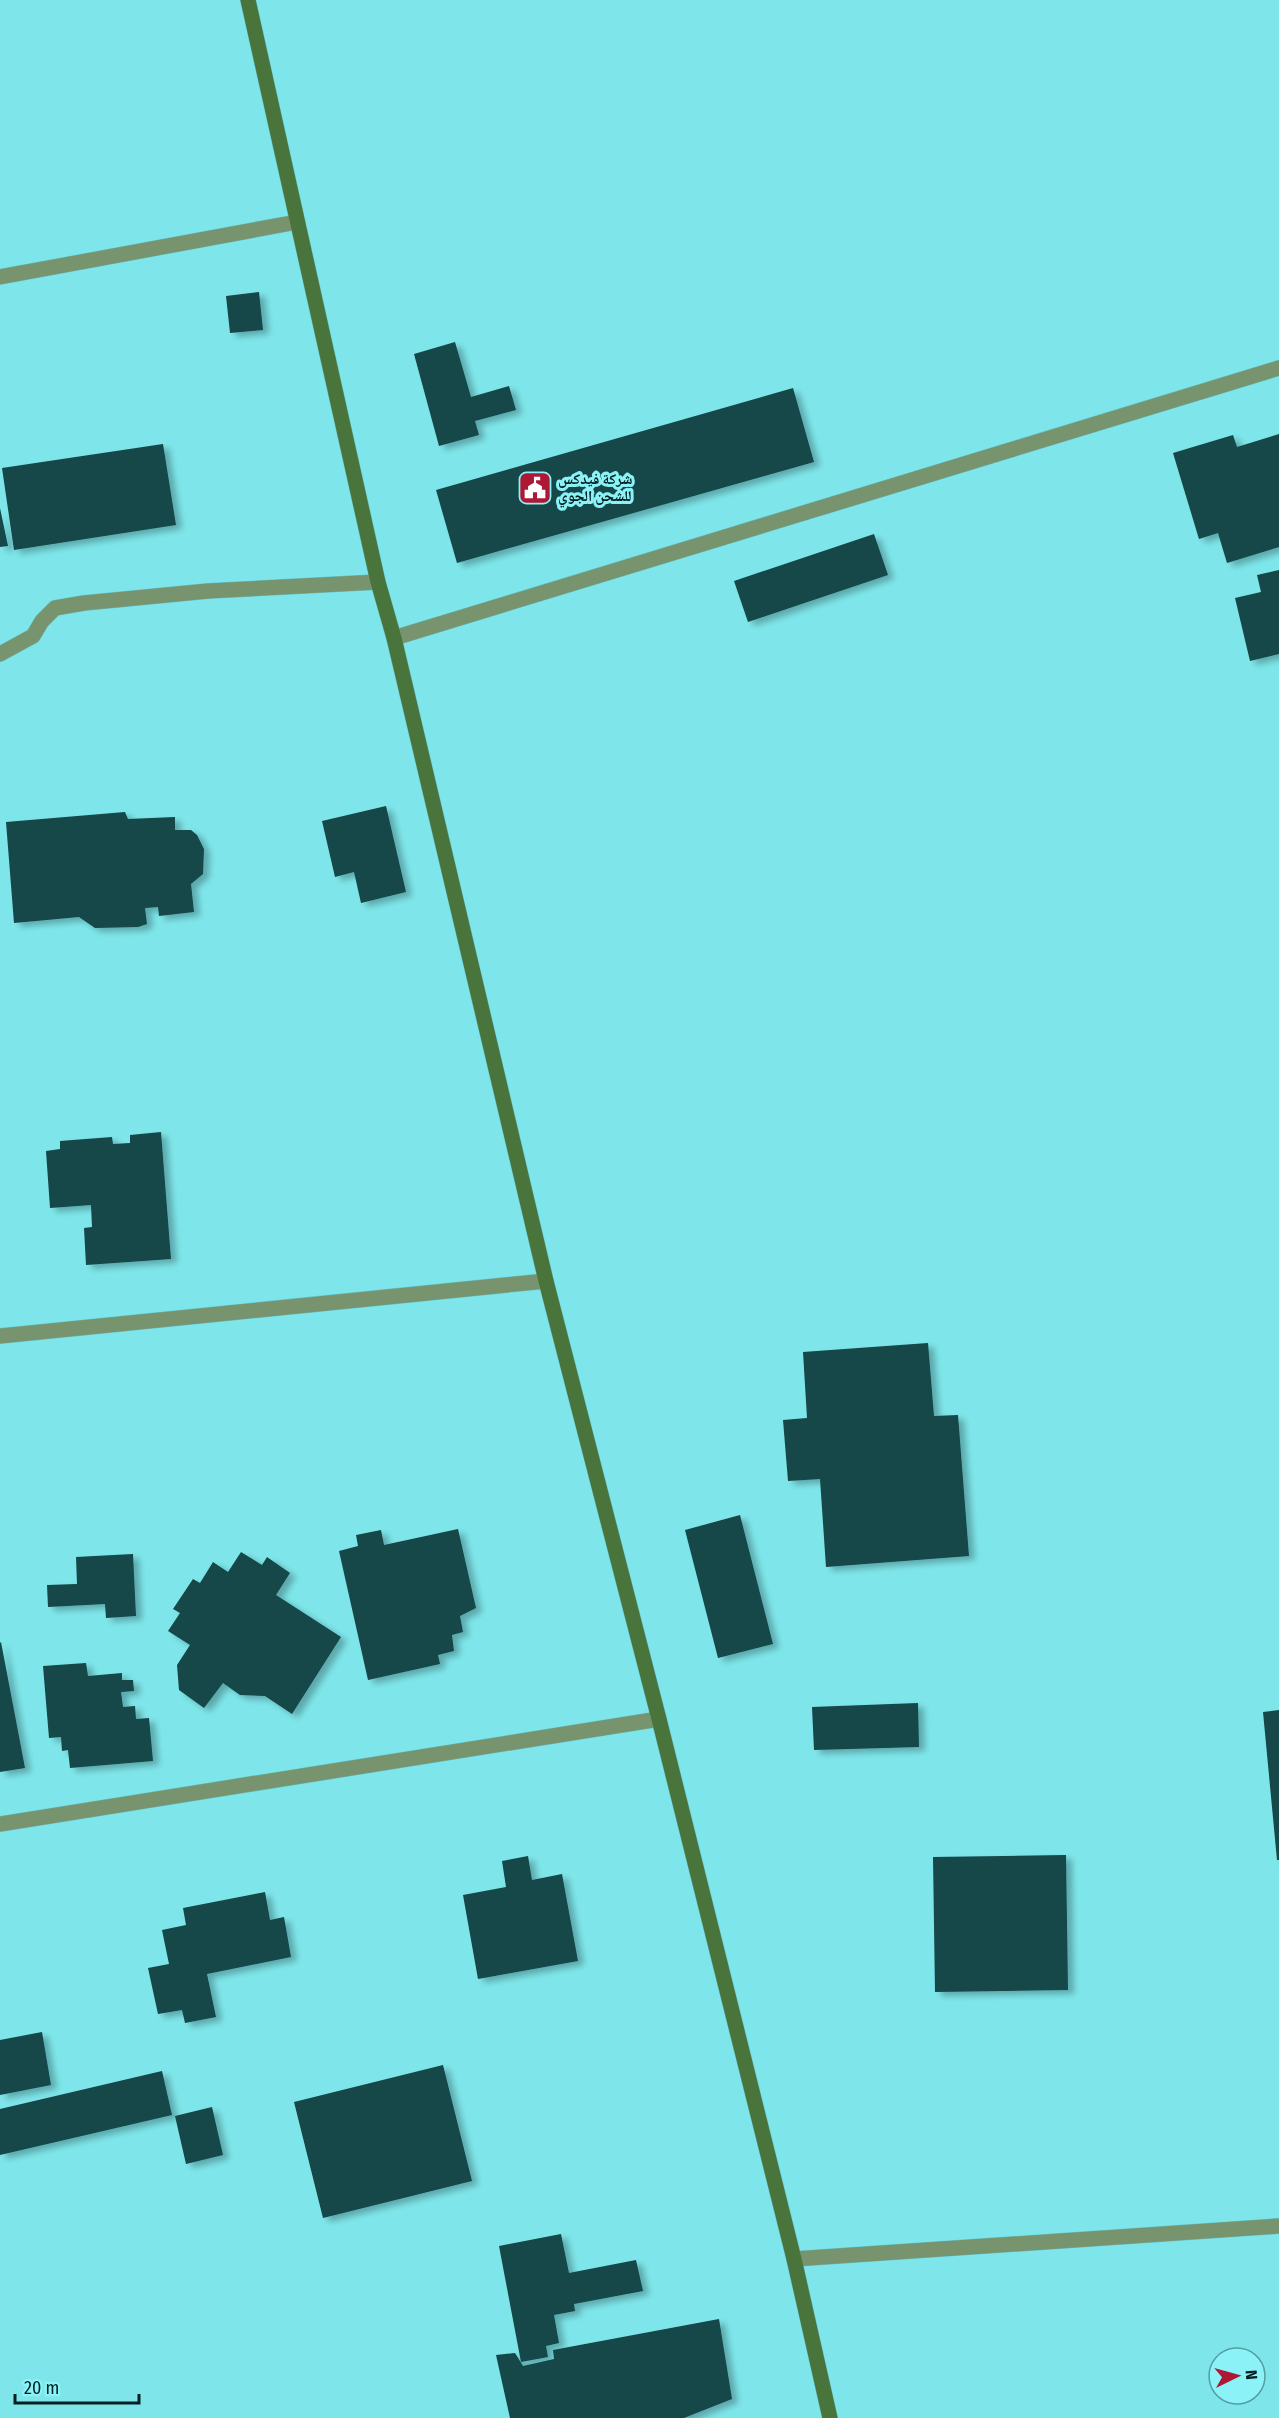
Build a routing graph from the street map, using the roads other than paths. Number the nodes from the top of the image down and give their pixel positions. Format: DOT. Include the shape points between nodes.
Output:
graph roads {
  1 [pos="248,0"];
  2 [pos="297,222"];
  3 [pos="0,277"];
  4 [pos="1279,368"];
  5 [pos="378,582"];
  6 [pos="394,639"];
  7 [pos="0,654"];
  8 [pos="546,1281"];
  9 [pos="0,1336"];
  10 [pos="659,1719"];
  11 [pos="0,1824"];
  12 [pos="1279,2226"];
  13 [pos="794,2259"];
  14 [pos="830,2418"];
  1 -- 2 [label="street"];
  2 -- 3 [label="street"];
  2 -- 5 [label="street"];
  4 -- 6 [label="street"];
  5 -- 6 [label="street"];
  5 -- 7 [label="street" via="208,591 55,608 33,636"];
  6 -- 8 [label="street"];
  8 -- 9 [label="street"];
  8 -- 10 [label="street"];
  10 -- 11 [label="street"];
  10 -- 13 [label="street"];
  12 -- 13 [label="street"];
  13 -- 14 [label="street"];
}
